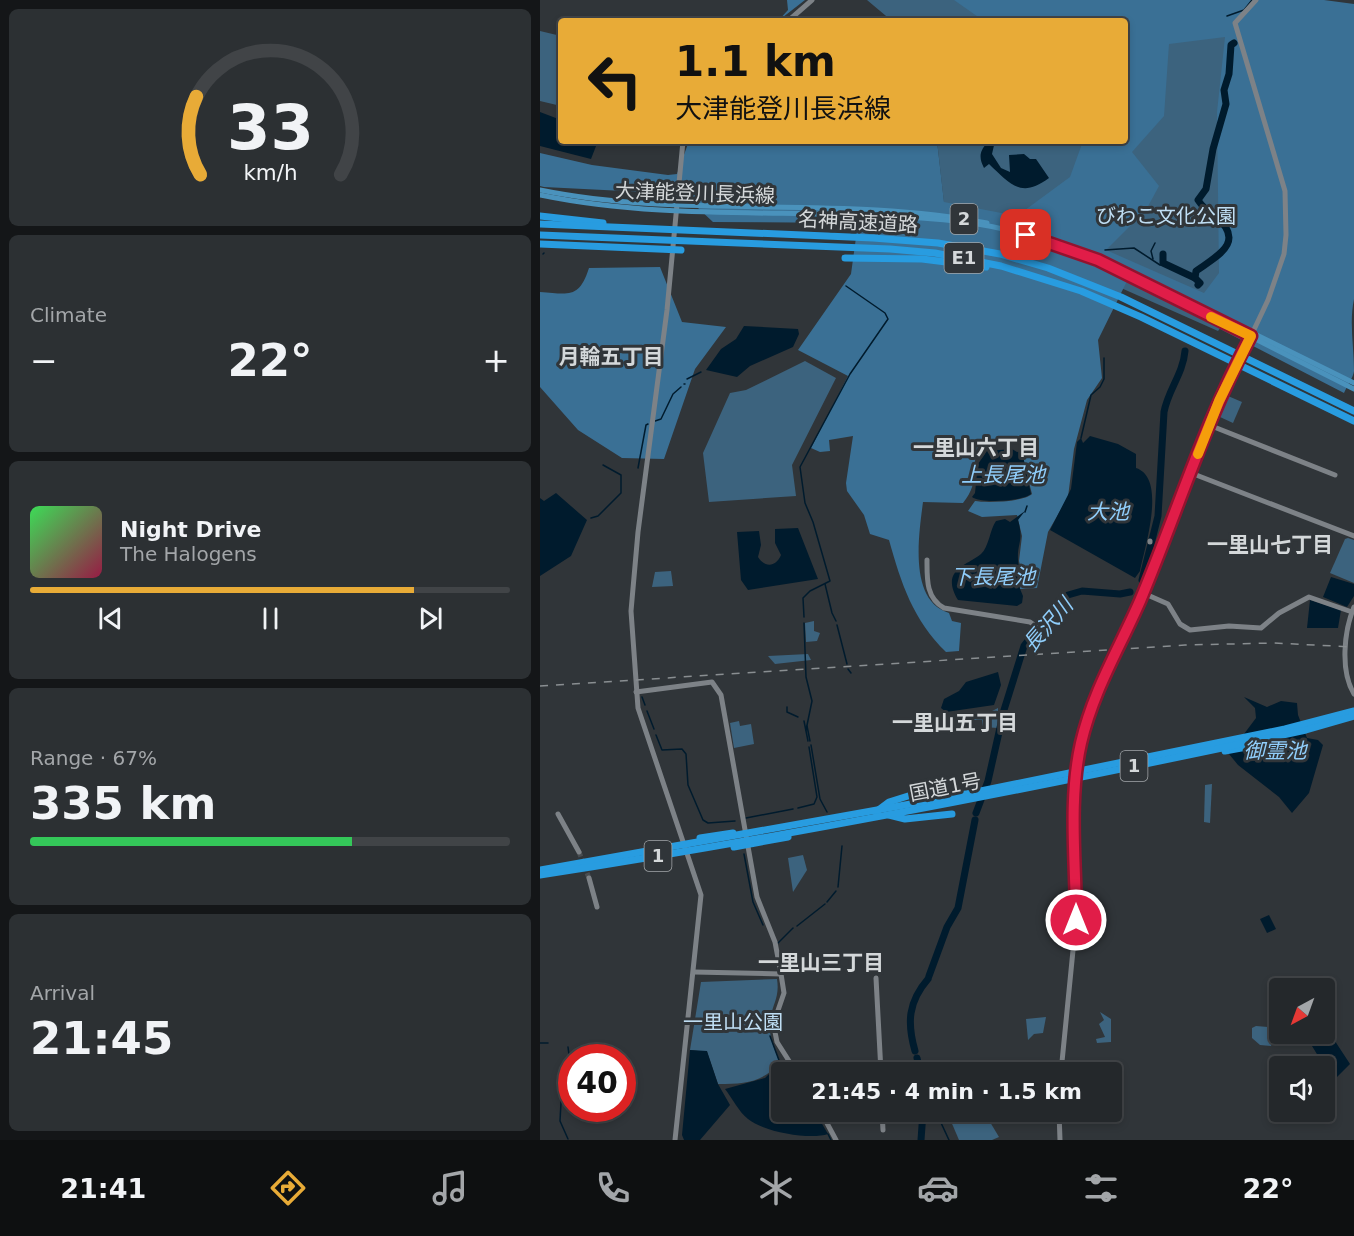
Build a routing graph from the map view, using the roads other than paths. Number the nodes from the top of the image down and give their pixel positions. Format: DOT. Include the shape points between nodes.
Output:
graph roads {
  1 [pos="812,0"];
  2 [pos="1256,0"];
  3 [pos="791,18"];
  4 [pos="683,144"];
  5 [pos="540,190"];
  6 [pos="540,195"];
  7 [pos="677,206"];
  8 [pos="540,216"];
  9 [pos="540,224"];
  10 [pos="648,228"];
  11 [pos="540,235"];
  12 [pos="540,244"];
  13 [pos="681,250"];
  14 [pos="845,258"];
  15 [pos="1107,301"];
  16 [pos="1252,334"];
  17 [pos="1354,383"];
  18 [pos="1354,388"];
  19 [pos="1354,411"];
  20 [pos="1354,421"];
  21 [pos="1209,425"];
  22 [pos="1191,473"];
  23 [pos="1335,475"];
  24 [pos="1354,536"];
  25 [pos="927,560"];
  26 [pos="1143,593"];
  27 [pos="1353,609"];
  28 [pos="1041,630"];
  29 [pos="636,692"];
  30 [pos="1354,694"];
  31 [pos="1354,709"];
  32 [pos="1354,719"];
  33 [pos="1223,745"];
  34 [pos="1077,775"];
  35 [pos="924,791"];
  36 [pos="896,811"];
  37 [pos="877,812"];
  38 [pos="558,814"];
  39 [pos="952,814"];
  40 [pos="889,815"];
  41 [pos="798,829"];
  42 [pos="777,833"];
  43 [pos="700,838"];
  44 [pos="715,850"];
  45 [pos="579,852"];
  46 [pos="540,870"];
  47 [pos="540,875"];
  48 [pos="589,878"];
  49 [pos="597,907"];
  50 [pos="694,972"];
  51 [pos="781,974"];
  52 [pos="876,978"];
  53 [pos="790,1062"];
  54 [pos="880,1062"];
  55 [pos="1062,1062"];
  56 [pos="826,1122"];
  57 [pos="883,1122"];
  58 [pos="1059,1122"];
  59 [pos="883,1130"];
  60 [pos="675,1140"];
  61 [pos="836,1140"];
  62 [pos="1060,1140"];
  1 -- 3 [label="street"];
  2 -- 16 [label="street" via="1235,22 1280,171 1287,213 1280,267"];
  4 -- 7 [label="street"];
  5 -- 7 [label="main road, 大津能登川長浜線 / 2"];
  6 -- 7 [label="main road, 大津能登川長浜線 / 2" via="588,203"];
  7 -- 16 [label="main road, 大津能登川長浜線 / 2" via="963,222 1004,229 1098,260"];
  7 -- 29 [label="street" via="632,600"];
  8 -- 10 [label="highway"];
  9 -- 10 [label="highway, 名神高速道路 / E1"];
  10 -- 19 [label="highway, 名神高速道路 / E1" via="873,238 938,243 1000,254 1081,279"];
  11 -- 15 [label="highway, 名神高速道路 / E1" via="935,253 1032,274"];
  12 -- 13 [label="highway"];
  14 -- 15 [label="highway" via="982,266"];
  15 -- 20 [label="highway, 名神高速道路 / E1"];
  16 -- 17 [label="main road, 大津能登川長浜線 / 2"];
  16 -- 18 [label="main road, 大津能登川長浜線 / 2"];
  16 -- 21 [label="street"];
  21 -- 22 [label="street"];
  21 -- 23 [label="street"];
  22 -- 24 [label="street"];
  22 -- 26 [label="street"];
  25 -- 28 [label="street" via="928,590 944,608 1030,622"];
  26 -- 27 [label="street" via="1168,604 1180,624 1190,630 1261,628 1309,597"];
  26 -- 34 [label="street" via="1096,692 1081,743"];
  27 -- 30 [label="street" via="1346,678"];
  29 -- 50 [label="street" via="645,734 701,895"];
  29 -- 51 [label="street" via="712,682 721,695 757,897"];
  31 -- 33 [label="highway, 国道1号 / 1"];
  31 -- 33 [label="highway"];
  32 -- 33 [label="highway, 国道1号 / 1"];
  32 -- 33 [label="highway" via="1308,734"];
  33 -- 34 [label="highway, 国道1号 / 1"];
  34 -- 36 [label="highway, 国道1号 / 1"];
  34 -- 55 [label="street" via="1076,920"];
  35 -- 37 [label="highway" via="889,802"];
  36 -- 37 [label="highway, 国道1号 / 1"];
  36 -- 40 [label="highway, 国道1号 / 1"];
  37 -- 41 [label="highway, 国道1号 / 1"];
  38 -- 45 [label="street"];
  39 -- 40 [label="highway" via="905,819"];
  40 -- 41 [label="highway, 国道1号 / 1"];
  41 -- 42 [label="highway, 国道1号 / 1"];
  41 -- 43 [label="highway" via="752,830"];
  41 -- 44 [label="highway" via="753,845"];
  42 -- 46 [label="highway, 国道1号 / 1"];
  42 -- 47 [label="highway, 国道1号 / 1"];
  48 -- 49 [label="street"];
  50 -- 51 [label="street"];
  50 -- 60 [label="street"];
  51 -- 53 [label="street" via="784,993 774,1022 777,1042"];
  52 -- 54 [label="street"];
  56 -- 61 [label="street"];
  57 -- 59 [label="street"];
  58 -- 62 [label="street"];
}
